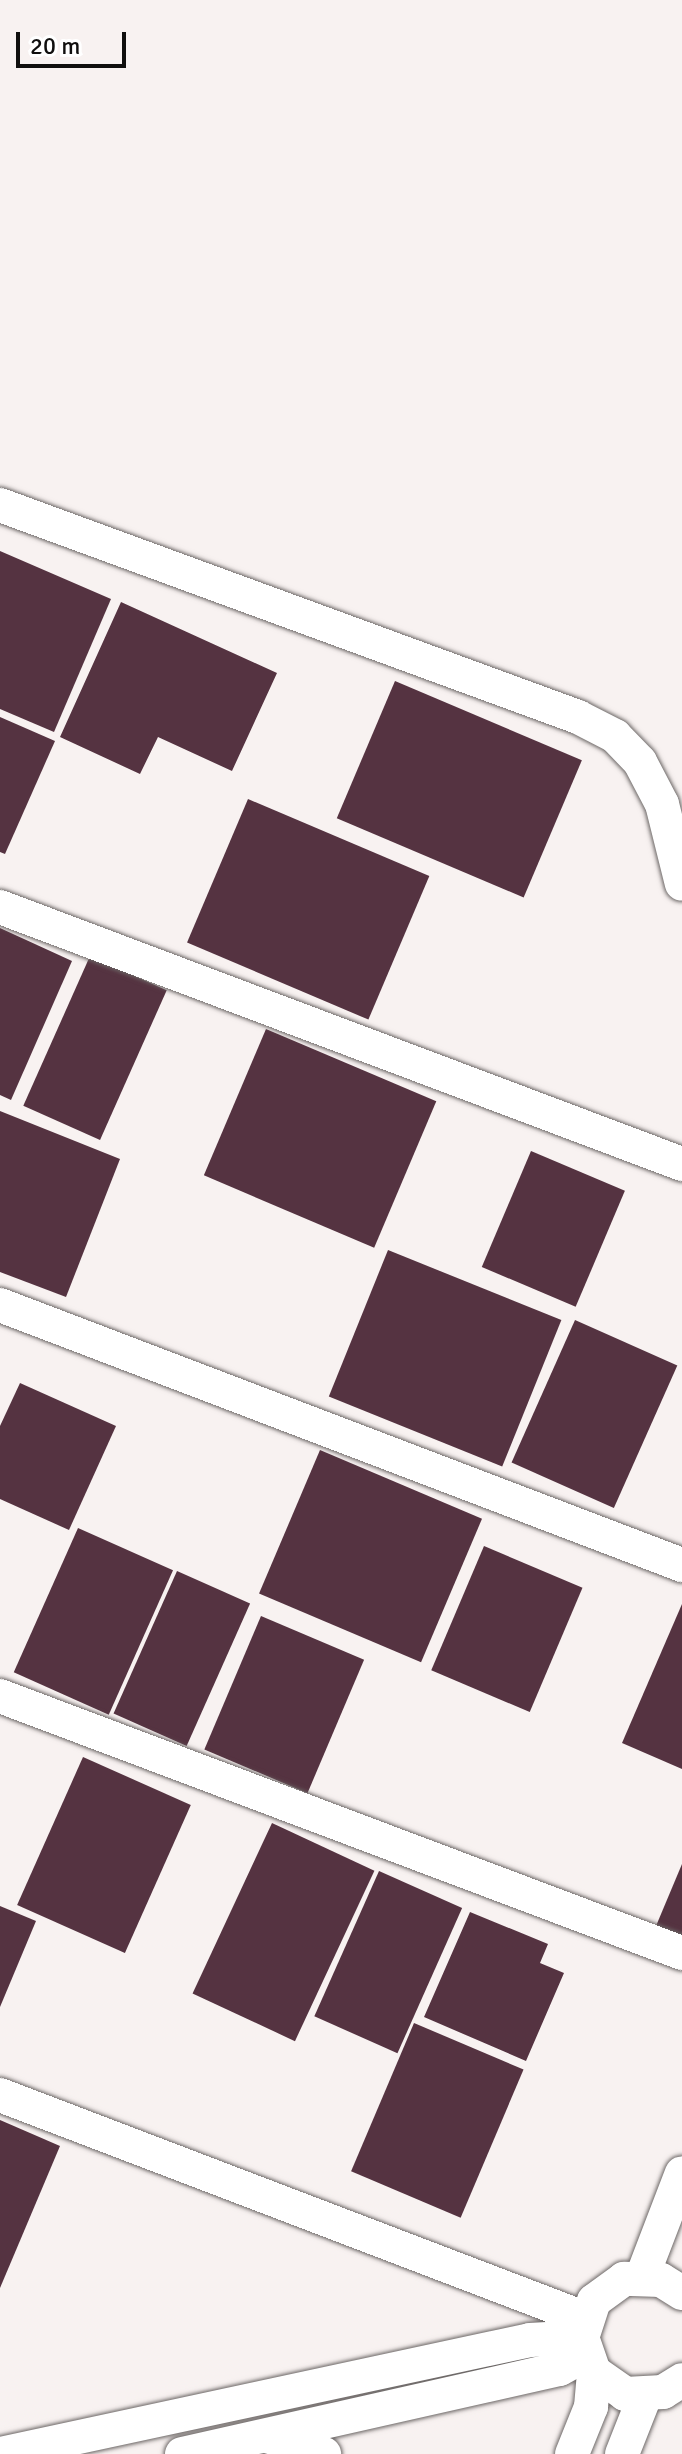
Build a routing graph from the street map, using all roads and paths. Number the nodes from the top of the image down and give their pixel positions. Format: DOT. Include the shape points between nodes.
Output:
graph roads {
  1 [pos="0,505"];
  2 [pos="682,884"];
  3 [pos="0,907"];
  4 [pos="682,1164"];
  5 [pos="0,1305"];
  6 [pos="682,1565"];
  7 [pos="0,1696"];
  8 [pos="682,1953"];
  9 [pos="0,2095"];
  10 [pos="682,2173"];
  11 [pos="642,2277"];
  12 [pos="681,2286"];
  13 [pos="586,2346"];
  14 [pos="682,2380"];
  15 [pos="645,2396"];
  16 [pos="263,2435"];
  17 [pos="0,2454"];
  18 [pos="182,2454"];
  19 [pos="324,2454"];
  20 [pos="572,2454"];
  21 [pos="622,2454"];
  1 -- 2 [label="street" via="564,712 615,736 640,762 662,804"];
  3 -- 4 [label="street"];
  5 -- 6 [label="street"];
  7 -- 8 [label="street"];
  9 -- 13 [label="street"];
  10 -- 11 [label="street"];
  11 -- 12 [label="street"];
  11 -- 13 [label="street" via="607,2288"];
  13 -- 15 [label="street" via="625,2394"];
  13 -- 16 [label="street" via="560,2369"];
  13 -- 17 [label="street" via="530,2340"];
  13 -- 20 [label="street" via="591,2407"];
  14 -- 15 [label="street"];
  15 -- 21 [label="street"];
  16 -- 18 [label="street"];
  16 -- 19 [label="street"];
}
